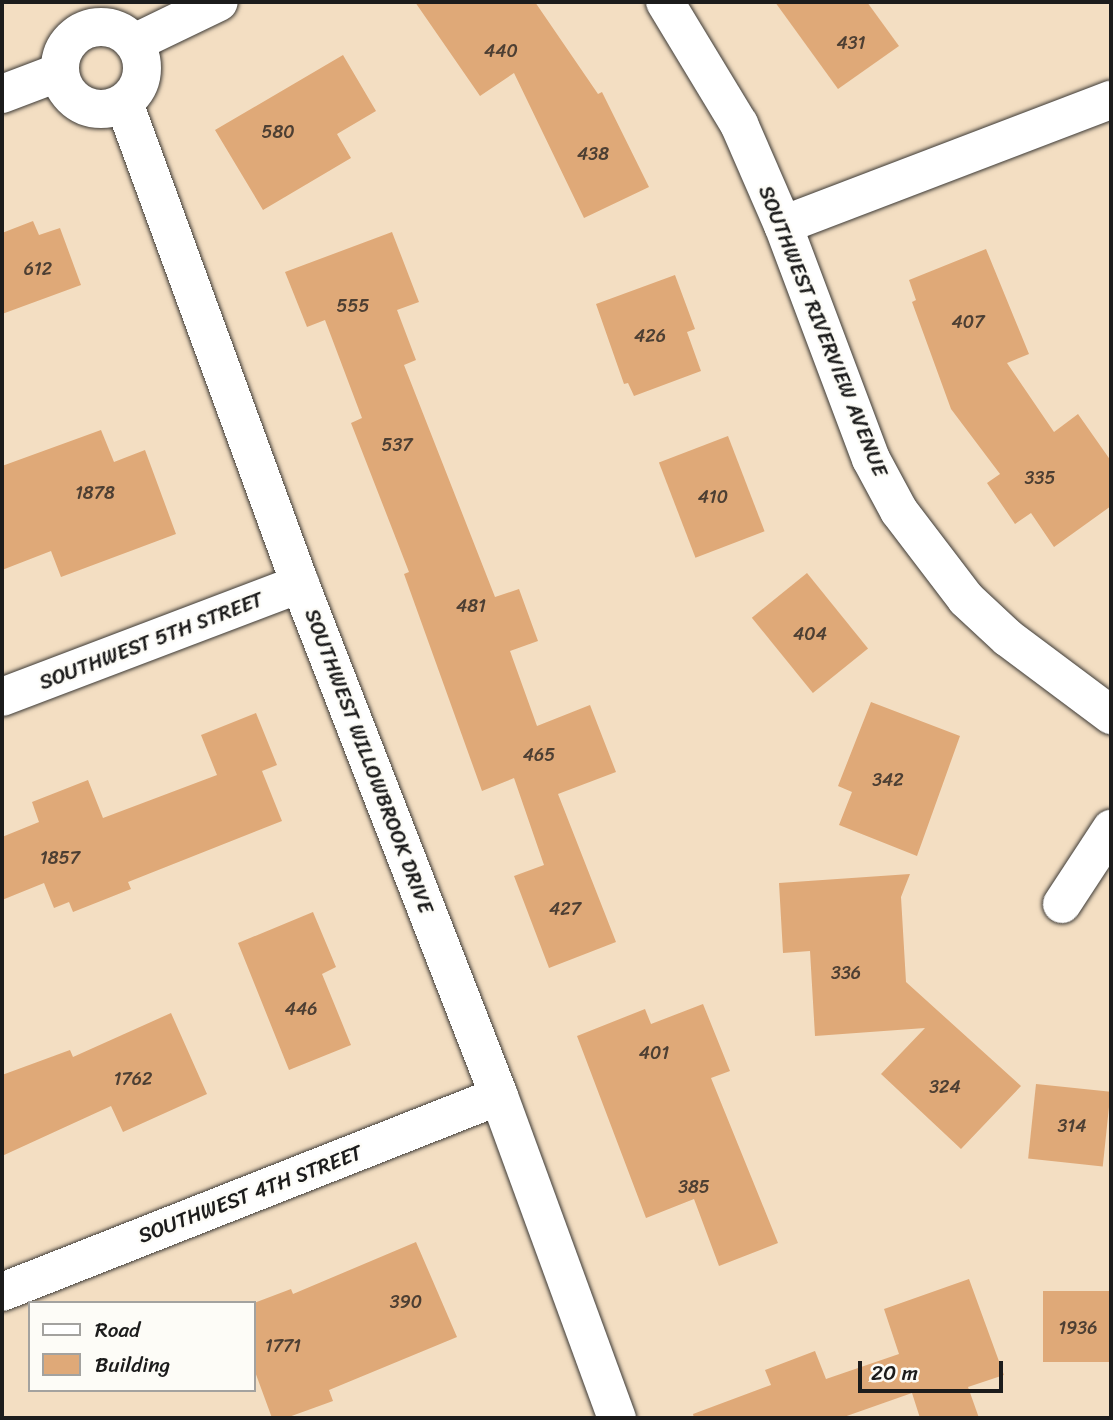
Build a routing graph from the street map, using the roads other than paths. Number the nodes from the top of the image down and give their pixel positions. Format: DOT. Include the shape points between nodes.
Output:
graph roads {
  1 [pos="219,2"];
  2 [pos="665,2"];
  3 [pos="134,43"];
  4 [pos="60,72"];
  5 [pos="2,94"];
  6 [pos="1111,100"];
  7 [pos="124,103"];
  8 [pos="783,225"];
  9 [pos="300,584"];
  10 [pos="2,697"];
  11 [pos="1111,715"];
  12 [pos="1111,829"];
  13 [pos="1062,904"];
  14 [pos="499,1096"];
  15 [pos="2,1292"];
  16 [pos="617,1418"];
  1 -- 3 [label="street"];
  2 -- 8 [label="street, SOUTHWEST RIVERVIEW AVENUE" via="738,124"];
  3 -- 4 [label="street" via="122,32 91,28 70,41"];
  3 -- 7 [label="street" via="142,58 141,79"];
  4 -- 5 [label="street"];
  4 -- 7 [label="street" via="73,99 88,107 105,109"];
  6 -- 8 [label="street"];
  7 -- 9 [label="street, SOUTHWEST WILLOWBROOK DRIVE"];
  8 -- 11 [label="street, SOUTHWEST RIVERVIEW AVENUE" via="871,459 899,511 966,599 1008,638"];
  9 -- 10 [label="street, SOUTHWEST 5TH STREET"];
  9 -- 14 [label="street, SOUTHWEST WILLOWBROOK DRIVE"];
  12 -- 13 [label="street"];
  14 -- 15 [label="street, SOUTHWEST 4TH STREET"];
  14 -- 16 [label="street, SOUTHWEST WILLOWBROOK DRIVE"];
}
